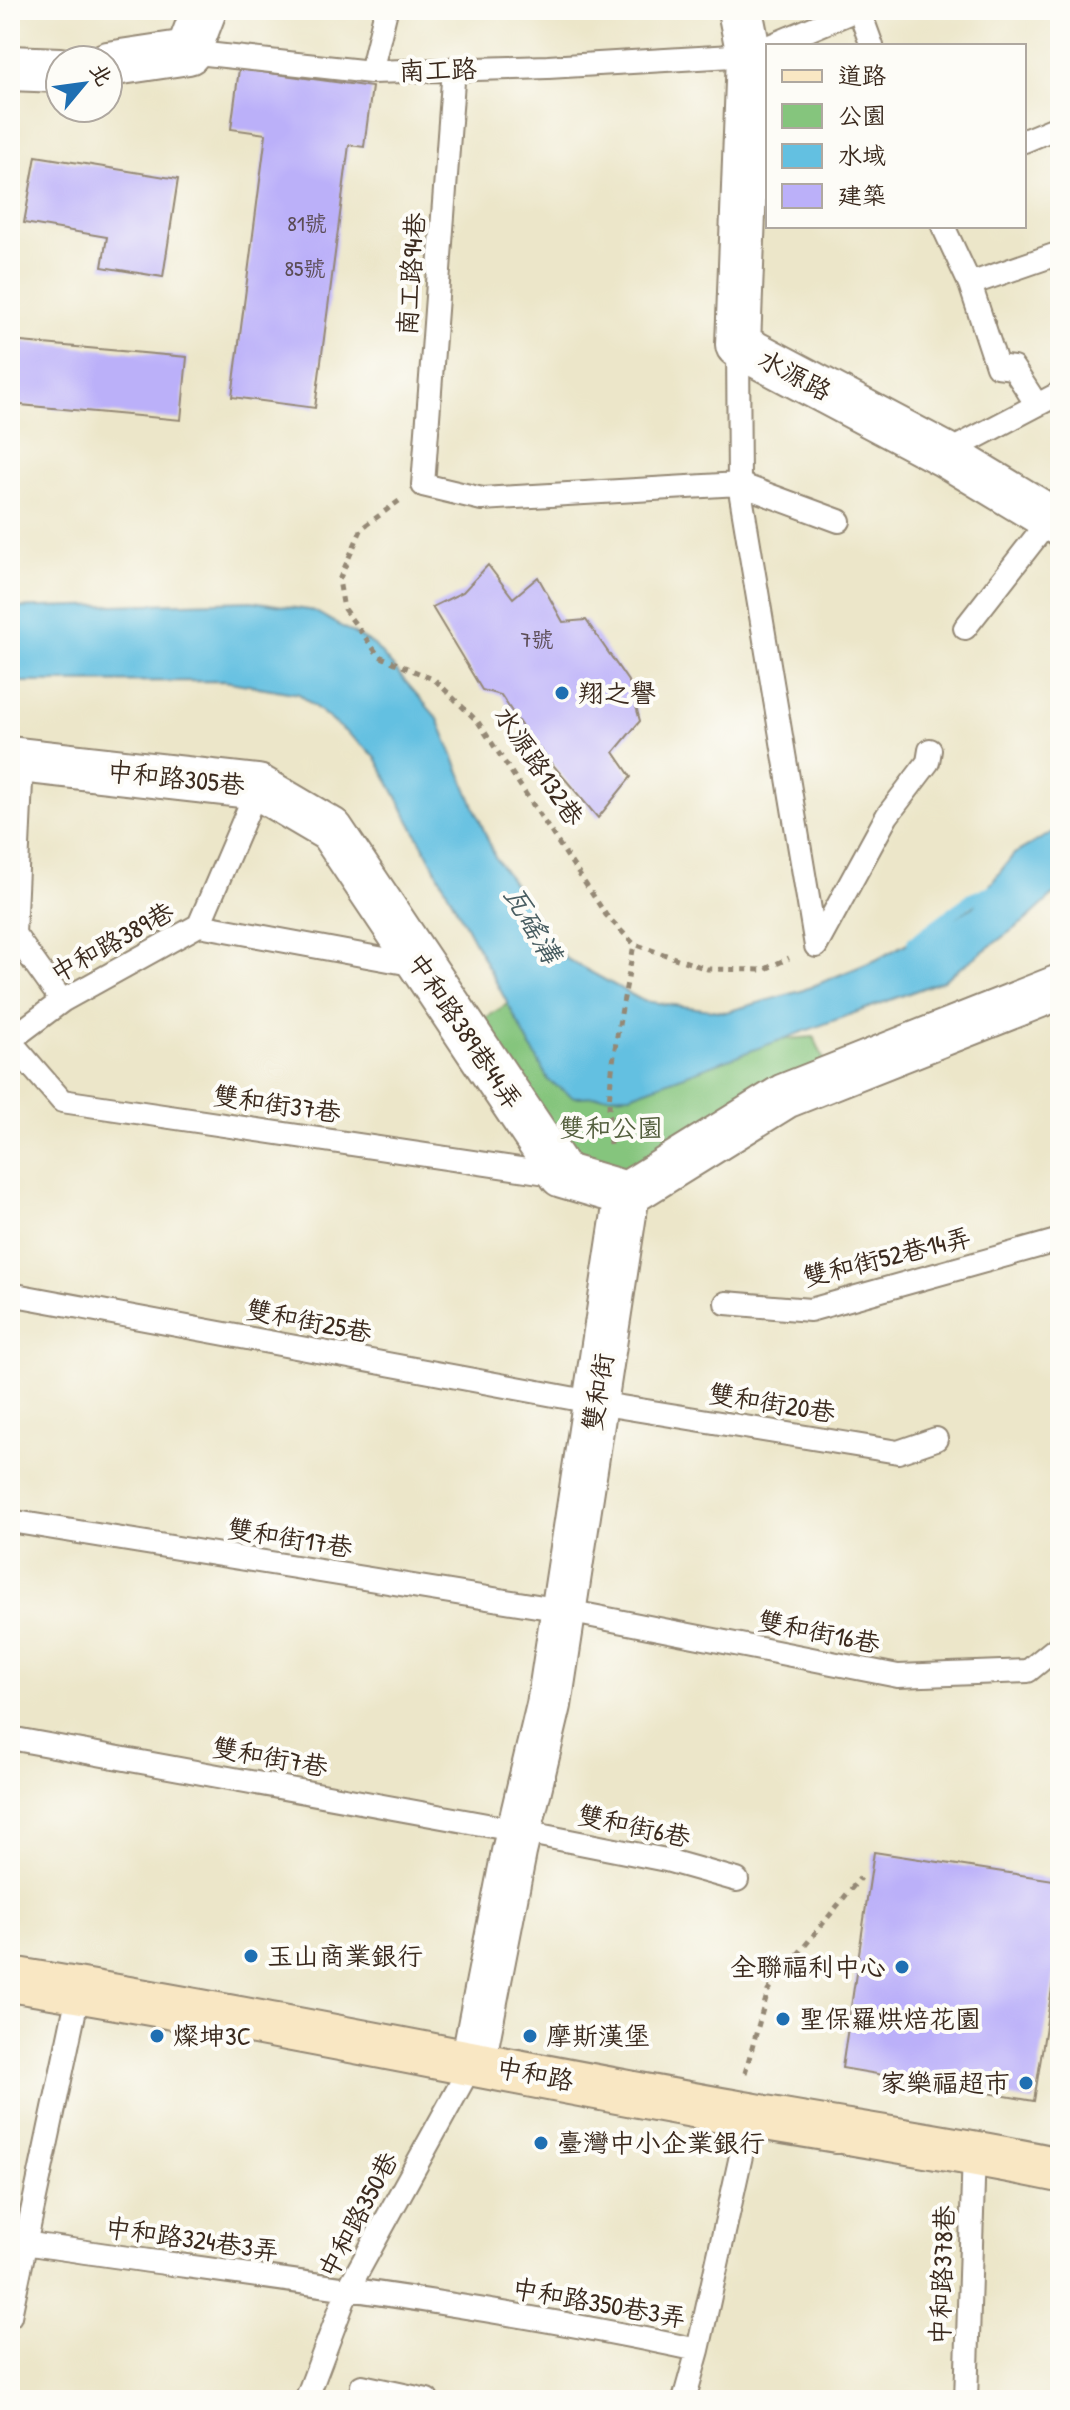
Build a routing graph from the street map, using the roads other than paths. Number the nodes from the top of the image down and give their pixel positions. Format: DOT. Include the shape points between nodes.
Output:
graph roads {
  1 [pos="204,10"];
  2 [pos="386,10"];
  3 [pos="740,10"];
  4 [pos="857,10"];
  5 [pos="775,44"];
  6 [pos="871,44"];
  7 [pos="763,49"];
  8 [pos="188,52"];
  9 [pos="124,62"];
  10 [pos="10,68"];
  11 [pos="454,68"];
  12 [pos="44,69"];
  13 [pos="371,72"];
  14 [pos="1060,126"];
  15 [pos="1026,140"];
  16 [pos="944,228"];
  17 [pos="1060,253"];
  18 [pos="970,284"];
  19 [pos="738,345"];
  20 [pos="1060,393"];
  21 [pos="1037,405"];
  22 [pos="944,454"];
  23 [pos="739,484"];
  24 [pos="1057,519"];
  25 [pos="839,521"];
  26 [pos="965,628"];
  27 [pos="930,750"];
  28 [pos="16,760"];
  29 [pos="258,787"];
  30 [pos="331,830"];
  31 [pos="199,925"];
  32 [pos="422,966"];
  33 [pos="1060,987"];
  34 [pos="62,1001"];
  35 [pos="10,1040"];
  36 [pos="562,1175"];
  37 [pos="641,1186"];
  38 [pos="1060,1240"];
  39 [pos="10,1294"];
  40 [pos="726,1303"];
  41 [pos="597,1403"];
  42 [pos="936,1439"];
  43 [pos="10,1521"];
  44 [pos="562,1610"];
  45 [pos="1060,1645"];
  46 [pos="10,1738"];
  47 [pos="519,1831"];
  48 [pos="737,1880"];
  49 [pos="10,1979"];
  50 [pos="79,1990"];
  51 [pos="473,2062"];
  52 [pos="742,2114"];
  53 [pos="974,2151"];
  54 [pos="1060,2170"];
  55 [pos="19,2242"];
  56 [pos="348,2289"];
  57 [pos="10,2316"];
  58 [pos="698,2350"];
  59 [pos="362,2386"];
  60 [pos="306,2400"];
  61 [pos="427,2400"];
  62 [pos="684,2400"];
  63 [pos="966,2400"];
  1 -- 8 [label="street"];
  2 -- 13 [label="lane"];
  3 -- 7 [label="street, 水源路"];
  4 -- 5 [label="lane, 南工路"];
  4 -- 6 [label="lane"];
  7 -- 11 [label="lane, 南工路" via="548,67"];
  7 -- 19 [label="street, 水源路"];
  8 -- 9 [label="street, 南工路"];
  8 -- 13 [label="lane, 南工路"];
  10 -- 12 [label="street"];
  11 -- 13 [label="lane, 南工路"];
  11 -- 23 [label="lane, 南工路94巷" via="423,485 482,499"];
  14 -- 15 [label="lane"];
  16 -- 18 [label="lane"];
  17 -- 18 [label="lane"];
  18 -- 21 [label="lane" via="997,366 1013,368"];
  19 -- 22 [label="street, 水源路"];
  19 -- 23 [label="lane"];
  20 -- 21 [label="lane"];
  21 -- 22 [label="lane"];
  22 -- 24 [label="street, 水源路"];
  23 -- 25 [label="lane"];
  23 -- 27 [label="lane" via="816,946 887,816 928,762"];
  24 -- 26 [label="lane"];
  28 -- 29 [label="street, 中和路305巷"];
  28 -- 34 [label="lane" via="14,934"];
  29 -- 30 [label="street, 中和路305巷"];
  29 -- 31 [label="lane, 中和路389巷"];
  30 -- 32 [label="street, 中和路389巷44弄"];
  31 -- 32 [label="lane"];
  31 -- 34 [label="lane, 中和路389巷"];
  32 -- 36 [label="street, 中和路389巷44弄"];
  33 -- 37 [label="street" via="785,1096"];
  34 -- 35 [label="lane, 中和路389巷"];
  35 -- 36 [label="lane, 雙和街37巷" via="62,1101"];
  36 -- 37 [label="street"];
  37 -- 41 [label="street, 雙和街"];
  38 -- 40 [label="lane, 雙和街52巷14弄" via="810,1310"];
  39 -- 41 [label="lane, 雙和街25巷"];
  41 -- 42 [label="lane, 雙和街20巷" via="898,1452"];
  41 -- 44 [label="street, 雙和街"];
  43 -- 44 [label="lane, 雙和街17巷"];
  44 -- 45 [label="lane, 雙和街16巷" via="898,1676 1028,1671"];
  44 -- 47 [label="street, 雙和街" via="549,1705"];
  46 -- 47 [label="lane, 雙和街7巷"];
  47 -- 48 [label="lane, 雙和街6巷"];
  47 -- 51 [label="street, 雙和街"];
  49 -- 50 [label="main road, 中和路"];
  50 -- 51 [label="main road, 中和路"];
  50 -- 55 [label="lane"];
  51 -- 52 [label="main road, 中和路"];
  51 -- 56 [label="lane, 中和路350巷"];
  52 -- 53 [label="main road, 中和路"];
  52 -- 58 [label="lane, 中和路350巷3弄"];
  53 -- 54 [label="main road, 中和路"];
  53 -- 63 [label="lane, 中和路378巷"];
  55 -- 56 [label="lane, 中和路324巷3弄"];
  55 -- 57 [label="lane"];
  56 -- 58 [label="lane, 中和路350巷3弄"];
  56 -- 60 [label="lane, 中和路350巷"];
  58 -- 62 [label="lane"];
  59 -- 61 [label="lane"];
}
